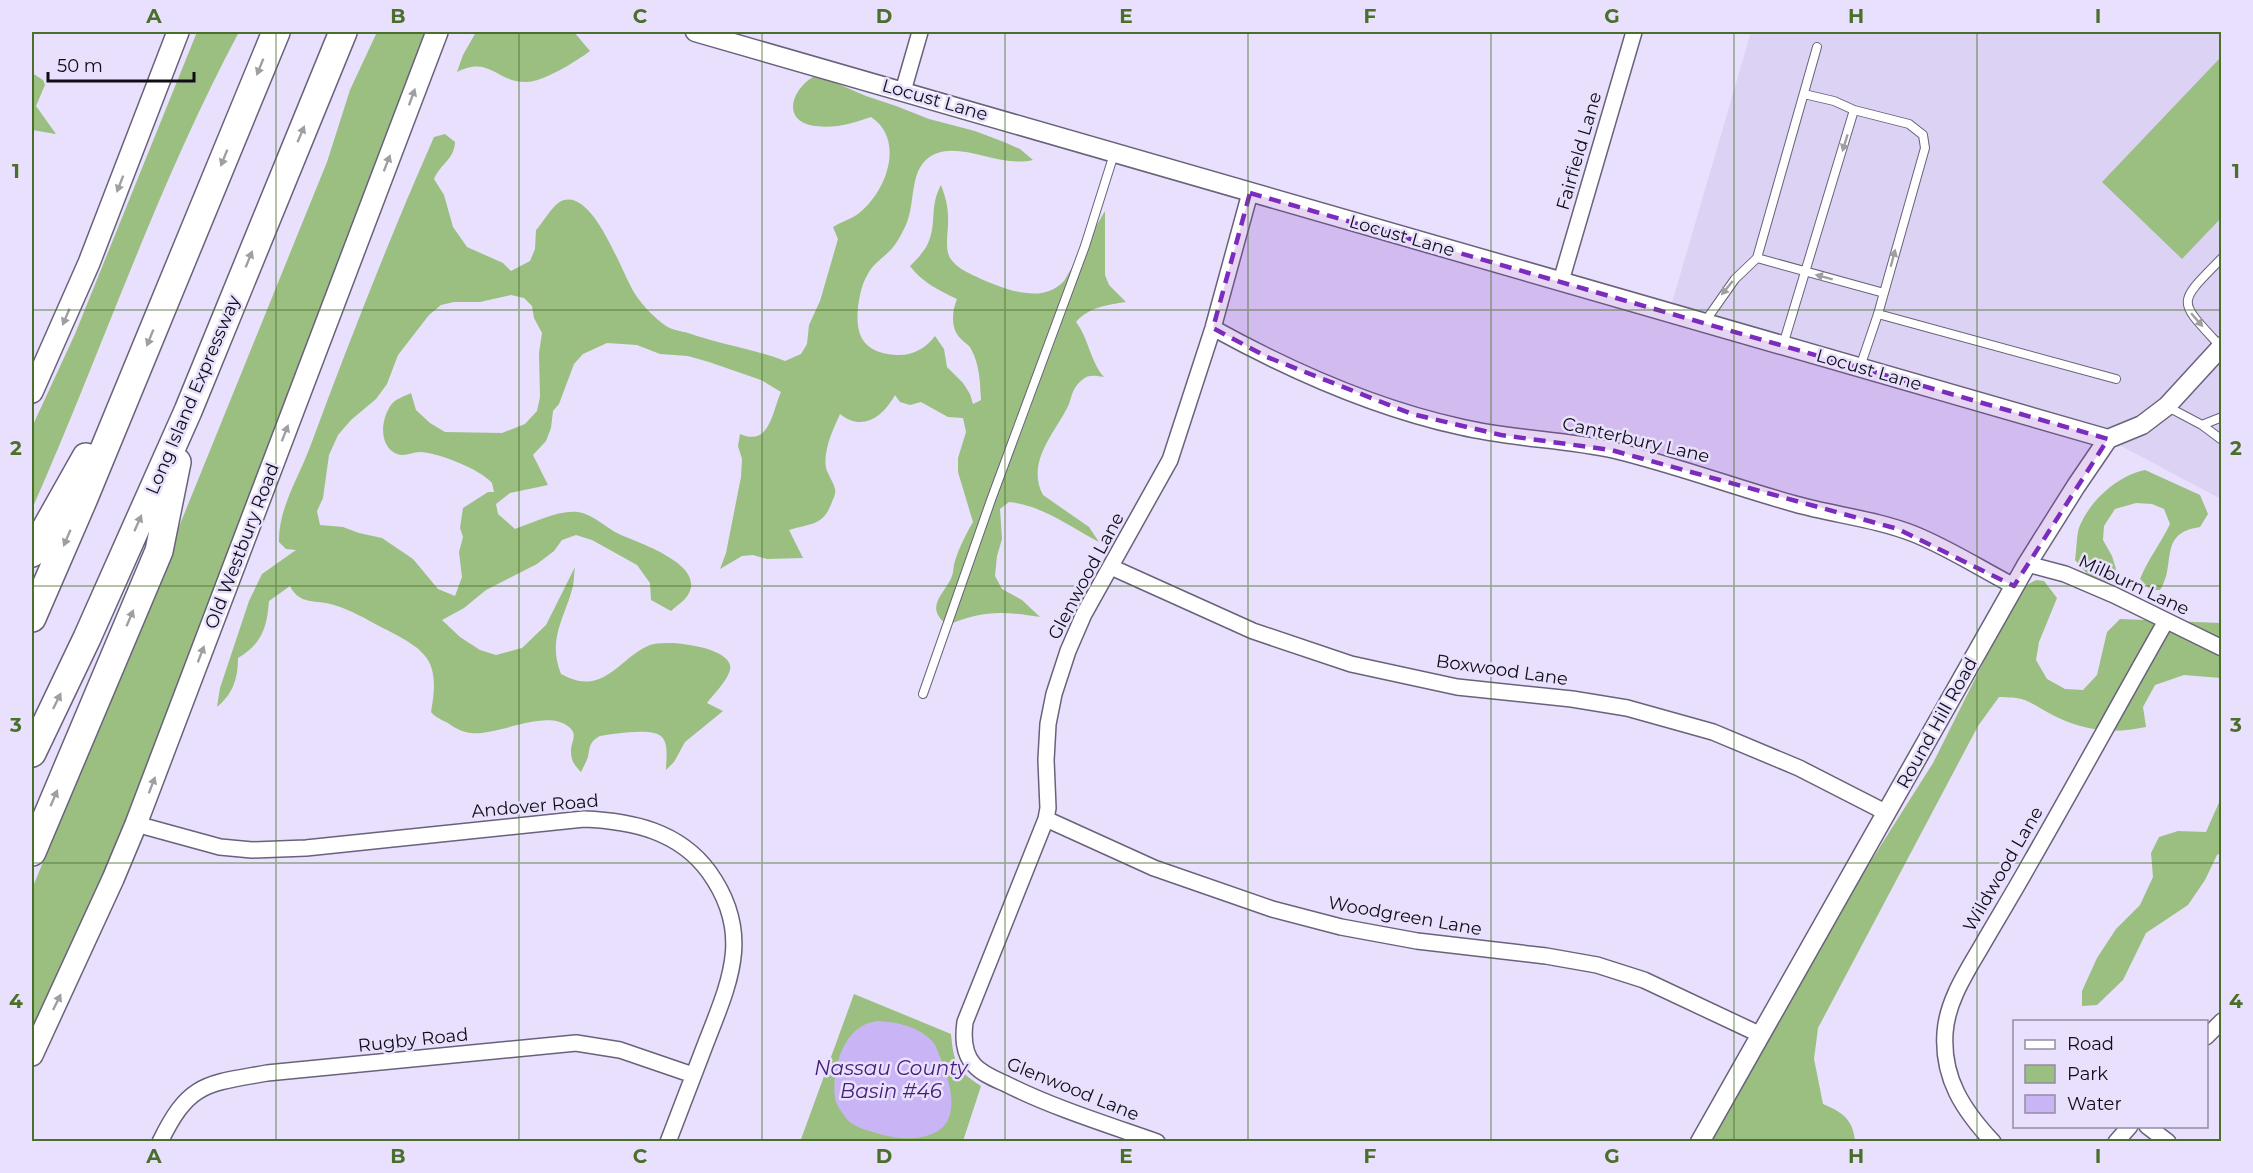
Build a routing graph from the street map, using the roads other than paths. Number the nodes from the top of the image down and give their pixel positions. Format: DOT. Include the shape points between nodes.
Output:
graph roads {
  1 [pos="178,32"];
  2 [pos="276,32"];
  3 [pos="343,32"];
  4 [pos="437,32"];
  5 [pos="695,32"];
  6 [pos="920,32"];
  7 [pos="1634,32"];
  8 [pos="1817,47"];
  9 [pos="903,91"];
  10 [pos="1804,94"];
  11 [pos="1854,110"];
  12 [pos="1114,153"];
  13 [pos="1250,193"];
  14 [pos="1757,258"];
  15 [pos="2222,258"];
  16 [pos="1805,272"];
  17 [pos="1561,281"];
  18 [pos="1884,293"];
  19 [pos="1878,314"];
  20 [pos="1704,323"];
  21 [pos="1214,328"];
  22 [pos="1782,346"];
  23 [pos="2221,347"];
  24 [pos="1860,367"];
  25 [pos="138,368"];
  26 [pos="2116,379"];
  27 [pos="32,392"];
  28 [pos="2167,406"];
  29 [pos="188,411"];
  30 [pos="2222,417"];
  31 [pos="2202,425"];
  32 [pos="2108,439"];
  33 [pos="2222,440"];
  34 [pos="32,553"];
  35 [pos="2027,564"];
  36 [pos="1111,567"];
  37 [pos="2014,586"];
  38 [pos="32,618"];
  39 [pos="2166,621"];
  40 [pos="2222,648"];
  41 [pos="923,694"];
  42 [pos="32,753"];
  43 [pos="1887,813"];
  44 [pos="1046,819"];
  45 [pos="136,824"];
  46 [pos="32,852"];
  47 [pos="2222,1021"];
  48 [pos="1761,1035"];
  49 [pos="2208,1035"];
  50 [pos="32,1055"];
  51 [pos="693,1075"];
  52 [pos="2128,1128"];
  53 [pos="2150,1128"];
  54 [pos="160,1142"];
  55 [pos="668,1142"];
  56 [pos="1157,1142"];
  57 [pos="1700,1142"];
  58 [pos="1993,1142"];
  59 [pos="2116,1142"];
  60 [pos="2168,1142"];
  1 -- 27 [label="main road, one-way" via="88,263"];
  2 -- 25 [label="highway, one-way"];
  29 -- 3 [label="highway, Long Island Expressway, one-way"];
  45 -- 4 [label="main road, Old Westbury Road, one-way"];
  5 -- 9 [label="street, Locust Lane"];
  6 -- 9 [label="street"];
  7 -- 17 [label="street, Fairfield Lane"];
  8 -- 10 [label="lane"];
  9 -- 12 [label="street, Locust Lane"];
  10 -- 11 [label="lane"];
  10 -- 14 [label="lane"];
  11 -- 16 [label="lane, one-way"];
  18 -- 11 [label="lane, one-way" via="1925,148 1923,135 1908,124"];
  12 -- 13 [label="street, Locust Lane"];
  12 -- 41 [label="lane" via="1085,246"];
  13 -- 17 [label="street, Locust Lane"];
  13 -- 21 [label="street, Glenwood Lane"];
  14 -- 16 [label="lane"];
  14 -- 20 [label="lane, one-way" via="1735,279"];
  15 -- 23 [label="lane, one-way" via="2197,283 2187,300 2193,316"];
  18 -- 16 [label="lane, one-way"];
  16 -- 22 [label="lane"];
  17 -- 20 [label="street, Locust Lane"];
  18 -- 19 [label="lane"];
  19 -- 24 [label="lane"];
  19 -- 26 [label="lane"];
  20 -- 22 [label="street, Locust Lane"];
  21 -- 36 [label="street, Glenwood Lane" via="1170,460"];
  21 -- 37 [label="street, Canterbury Lane" via="1315,379 1412,414 1501,435 1546,438 1611,450 1898,529"];
  22 -- 24 [label="street, Locust Lane"];
  23 -- 28 [label="street"];
  24 -- 32 [label="street, Locust Lane"];
  25 -- 34 [label="highway"];
  25 -- 38 [label="highway, one-way"];
  28 -- 31 [label="lane"];
  28 -- 32 [label="street" via="2142,425"];
  42 -- 29 [label="highway, Long Island Expressway, one-way"];
  46 -- 29 [label="highway, one-way" via="159,551"];
  30 -- 31 [label="lane"];
  31 -- 33 [label="lane"];
  32 -- 35 [label="street, Round Hill Road"];
  35 -- 37 [label="street, Round Hill Road"];
  35 -- 39 [label="street, Milburn Lane" via="2065,574"];
  36 -- 43 [label="street, Boxwood Lane" via="1253,631 1351,664 1457,687 1627,708 1713,732 1800,768"];
  36 -- 44 [label="street, Glenwood Lane" via="1084,614 1054,694 1048,724"];
  37 -- 43 [label="street, Round Hill Road"];
  39 -- 40 [label="street, Milburn Lane"];
  39 -- 58 [label="street, Wildwood Lane" via="1963,978 1948,1011 1945,1055 1950,1078 1958,1098"];
  43 -- 48 [label="street, Round Hill Road"];
  44 -- 48 [label="street, Woodgreen Lane" via="1154,868 1272,909 1417,941 1597,965 1644,980"];
  44 -- 56 [label="street, Glenwood Lane" via="965,1022 966,1050 982,1072 1022,1092"];
  50 -- 45 [label="main road, Old Westbury Road, one-way"];
  45 -- 51 [label="street, Andover Road" via="220,847 252,850 306,848 584,819 616,820 644,827 675,841 699,858 723,891 732,919 734,945 726,993"];
  47 -- 49 [label="street"];
  48 -- 57 [label="street, Round Hill Road"];
  51 -- 54 [label="street, Rugby Road" via="620,1050 576,1043 267,1073 203,1087 177,1112"];
  51 -- 55 [label="street, Andover Road"];
  52 -- 59 [label="street"];
  53 -- 60 [label="street"];
}
